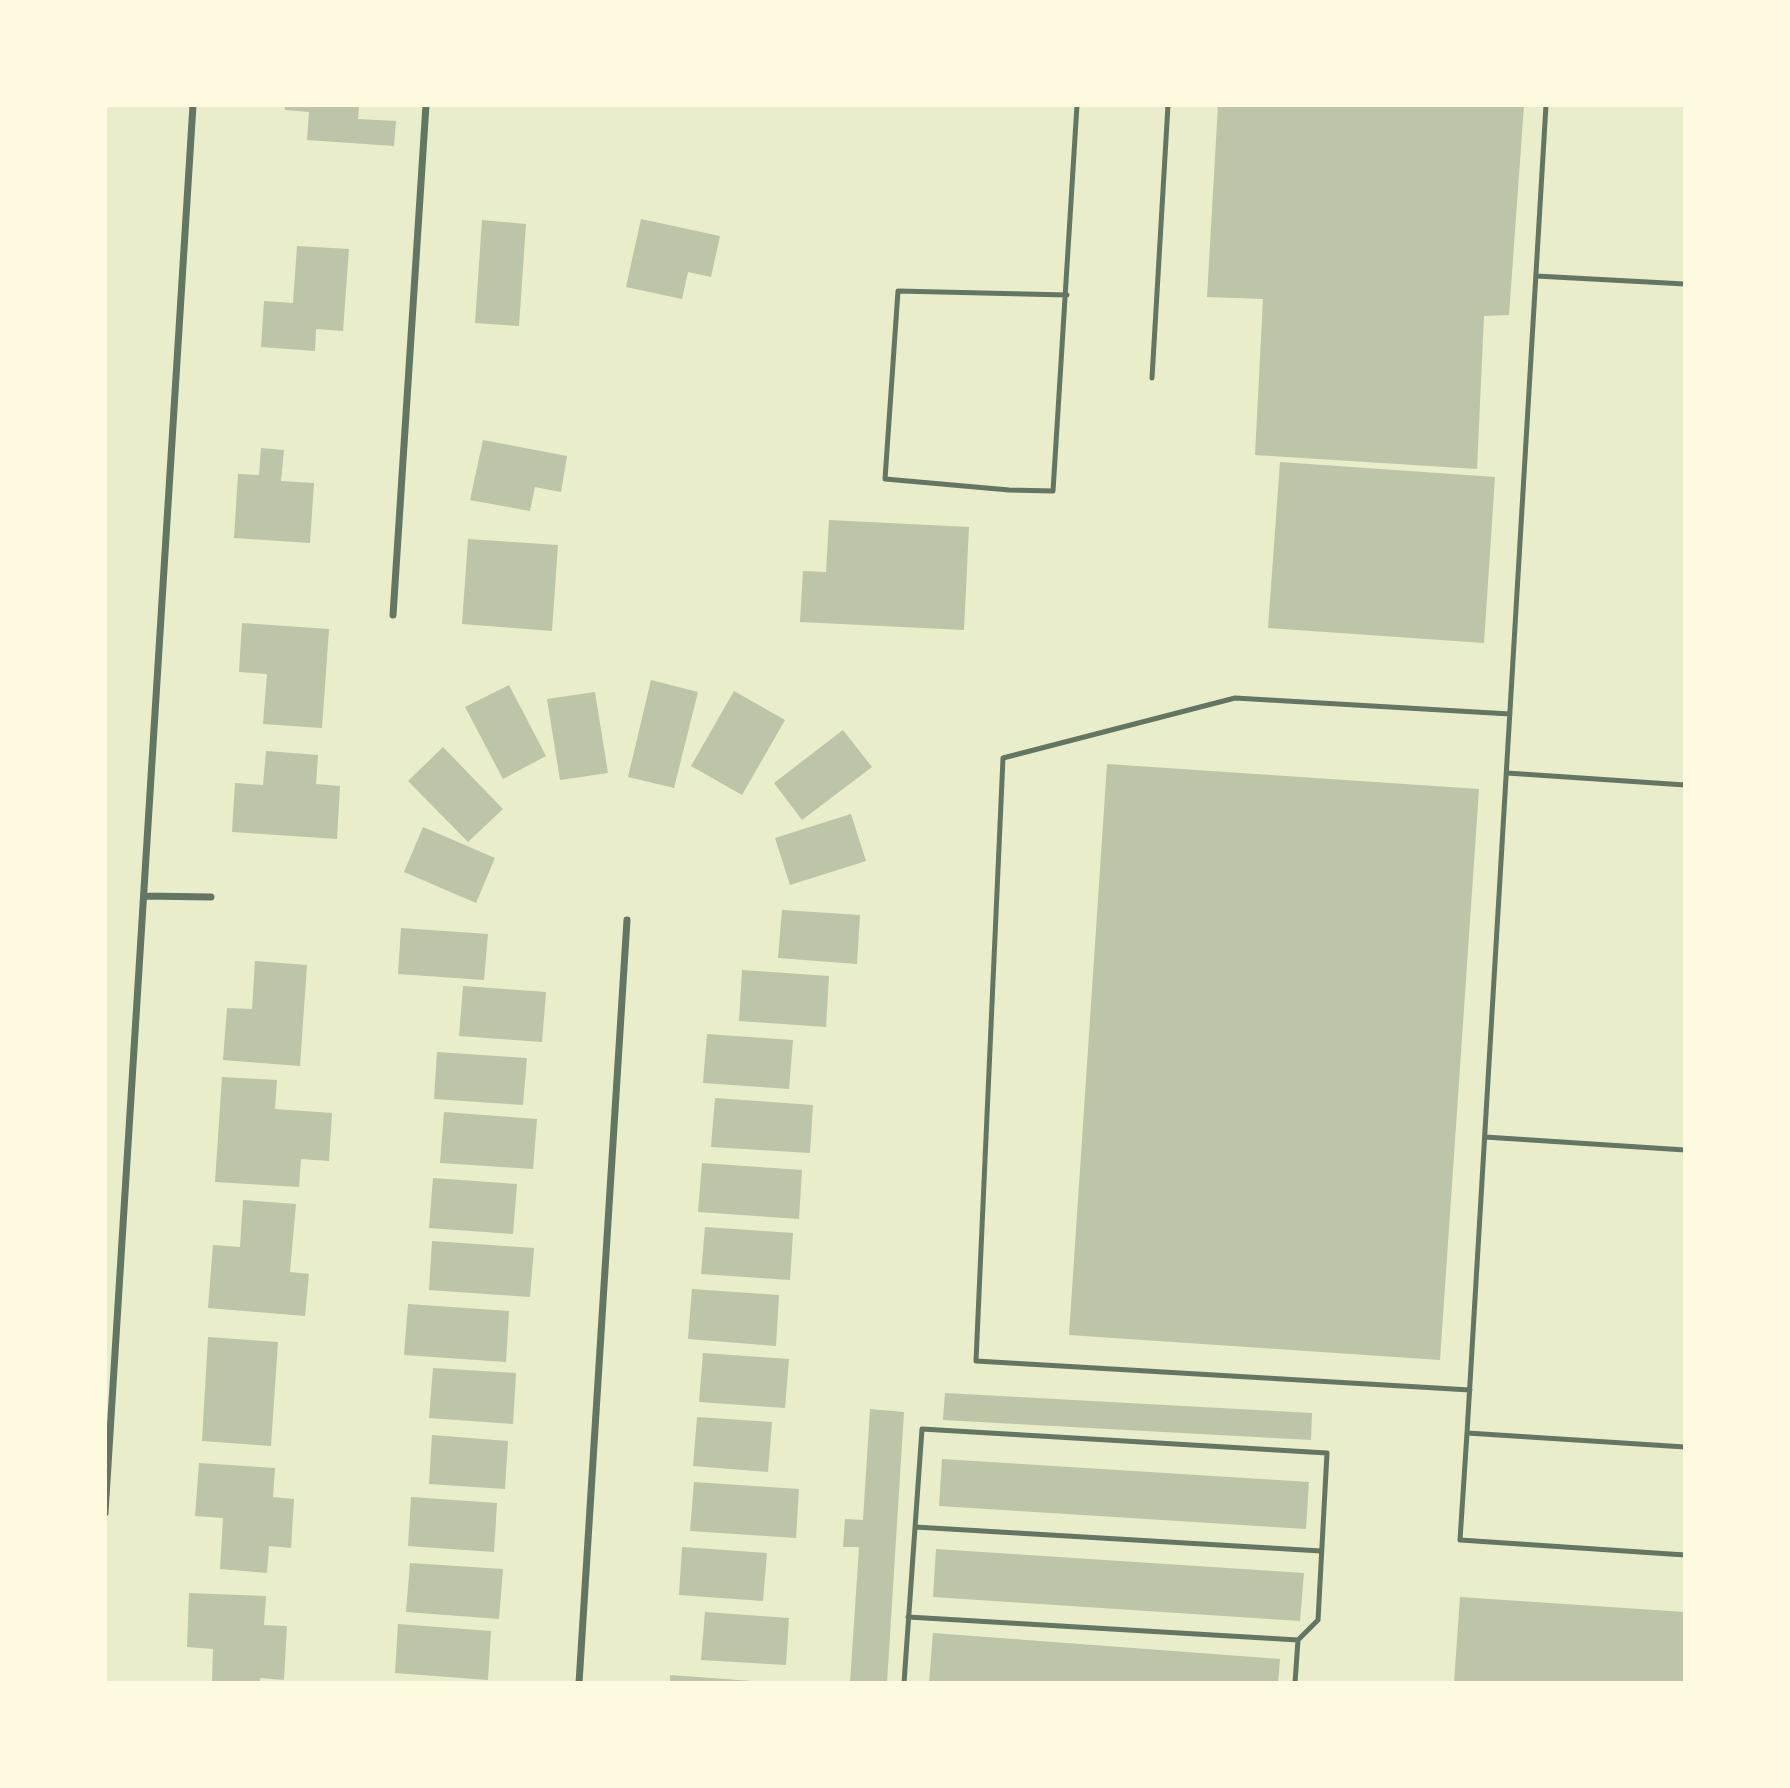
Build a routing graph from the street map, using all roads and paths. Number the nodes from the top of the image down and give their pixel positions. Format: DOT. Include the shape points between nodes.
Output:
graph roads {
  1 [pos="193,105"];
  2 [pos="426,105"];
  3 [pos="1077,105"];
  4 [pos="1168,105"];
  5 [pos="1546,105"];
  6 [pos="1536,276"];
  7 [pos="1685,285"];
  8 [pos="1067,295"];
  9 [pos="1152,378"];
  10 [pos="393,615"];
  11 [pos="1510,714"];
  12 [pos="1507,773"];
  13 [pos="1685,785"];
  14 [pos="144,896"];
  15 [pos="211,897"];
  16 [pos="627,920"];
  17 [pos="1485,1137"];
  18 [pos="1685,1150"];
  19 [pos="1470,1390"];
  20 [pos="1467,1433"];
  21 [pos="1685,1447"];
  22 [pos="105,1513"];
  23 [pos="915,1527"];
  24 [pos="1321,1551"];
  25 [pos="1685,1555"];
  26 [pos="908,1617"];
  27 [pos="1298,1640"];
  28 [pos="579,1683"];
  29 [pos="904,1683"];
  30 [pos="1295,1683"];
  1 -- 14 [label="street"];
  2 -- 10 [label="street"];
  3 -- 8 [label="lane"];
  4 -- 9 [label="lane"];
  5 -- 6 [label="lane"];
  6 -- 7 [label="lane"];
  6 -- 11 [label="lane"];
  8 -- 8 [label="lane" via="1053,491 885,479 898,291"];
  11 -- 12 [label="lane"];
  11 -- 19 [label="lane" via="1235,698 1003,758 976,1361"];
  12 -- 13 [label="lane"];
  12 -- 17 [label="lane"];
  14 -- 15 [label="street"];
  14 -- 22 [label="street"];
  16 -- 28 [label="street"];
  17 -- 18 [label="lane"];
  17 -- 19 [label="lane"];
  19 -- 20 [label="lane"];
  20 -- 21 [label="lane"];
  20 -- 25 [label="lane" via="1460,1539"];
  23 -- 24 [label="lane"];
  23 -- 24 [label="lane" via="922,1429 1327,1453"];
  23 -- 26 [label="lane"];
  24 -- 27 [label="lane" via="1318,1620"];
  26 -- 27 [label="lane"];
  26 -- 29 [label="lane"];
  27 -- 30 [label="lane"];
}
